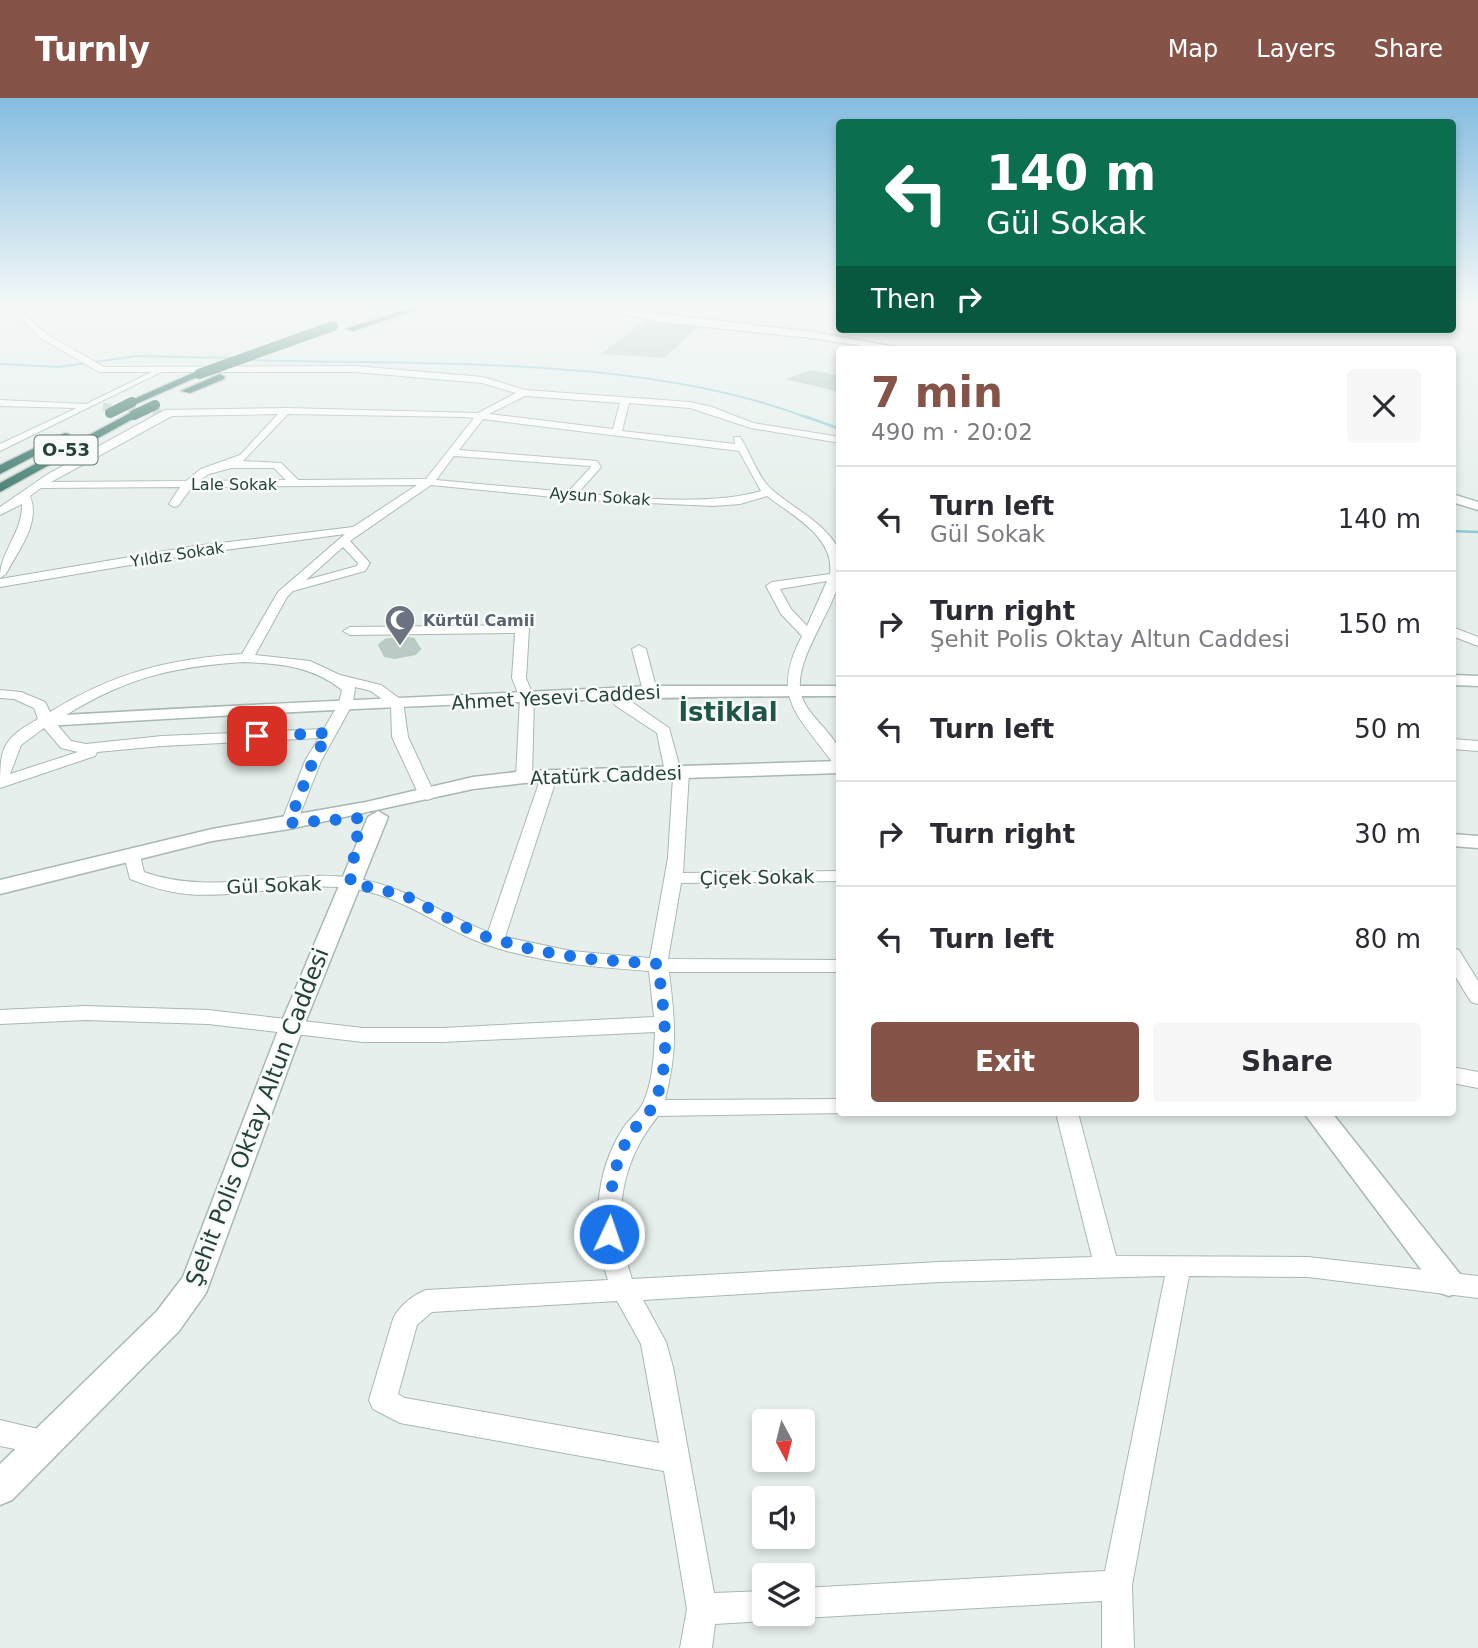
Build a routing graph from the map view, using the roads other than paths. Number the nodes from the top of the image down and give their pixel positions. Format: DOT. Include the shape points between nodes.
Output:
graph roads {
  1 [pos="146,378"];
  2 [pos="191,378"];
  3 [pos="217,378"];
  4 [pos="464,378"];
  5 [pos="523,393"];
  6 [pos="626,399"];
  7 [pos="0,403"];
  8 [pos="89,405"];
  9 [pos="133,409"];
  10 [pos="286,411"];
  11 [pos="104,413"];
  12 [pos="481,415"];
  13 [pos="751,425"];
  14 [pos="75,430"];
  15 [pos="617,432"];
  16 [pos="836,439"];
  17 [pos="15,440"];
  18 [pos="0,442"];
  19 [pos="0,448"];
  20 [pos="740,448"];
  21 [pos="454,453"];
  22 [pos="228,464"];
  23 [pos="0,471"];
  24 [pos="429,482"];
  25 [pos="185,484"];
  26 [pos="296,484"];
  27 [pos="39,485"];
  28 [pos="0,488"];
  29 [pos="769,492"];
  30 [pos="24,494"];
  31 [pos="571,495"];
  32 [pos="1456,499"];
  33 [pos="174,504"];
  34 [pos="1478,506"];
  35 [pos="0,512"];
  36 [pos="355,531"];
  37 [pos="836,534"];
  38 [pos="824,535"];
  39 [pos="343,540"];
  40 [pos="836,555"];
  41 [pos="0,574"];
  42 [pos="836,576"];
  43 [pos="836,580"];
  44 [pos="0,583"];
  45 [pos="290,589"];
  46 [pos="350,631"];
  47 [pos="1456,633"];
  48 [pos="808,635"];
  49 [pos="1478,642"];
  50 [pos="639,649"];
  51 [pos="247,657"];
  52 [pos="340,679"];
  53 [pos="1456,680"];
  54 [pos="1478,681"];
  55 [pos="650,691"];
  56 [pos="836,691"];
  57 [pos="793,692"];
  58 [pos="613,693"];
  59 [pos="0,694"];
  60 [pos="527,698"];
  61 [pos="346,703"];
  62 [pos="398,704"];
  63 [pos="46,721"];
  64 [pos="328,733"];
  65 [pos="7,742"];
  66 [pos="1456,744"];
  67 [pos="1478,746"];
  68 [pos="104,748"];
  69 [pos="836,759"];
  70 [pos="836,765"];
  71 [pos="677,772"];
  72 [pos="549,777"];
  73 [pos="524,778"];
  74 [pos="0,783"];
  75 [pos="427,795"];
  76 [pos="370,812"];
  77 [pos="289,823"];
  78 [pos="1456,840"];
  79 [pos="1478,842"];
  80 [pos="133,855"];
  81 [pos="836,876"];
  82 [pos="674,878"];
  83 [pos="350,883"];
  84 [pos="0,887"];
  85 [pos="495,939"];
  86 [pos="658,964"];
  87 [pos="836,966"];
  88 [pos="1459,975"];
  89 [pos="1478,997"];
  90 [pos="0,1017"];
  91 [pos="665,1024"];
  92 [pos="291,1028"];
  93 [pos="1456,1076"];
  94 [pos="1478,1080"];
  95 [pos="836,1107"];
  96 [pos="652,1108"];
  97 [pos="1068,1116"];
  98 [pos="1319,1116"];
  99 [pos="1179,1265"];
  100 [pos="1106,1266"];
  101 [pos="1449,1283"];
  102 [pos="1478,1287"];
  103 [pos="624,1290"];
  104 [pos="0,1433"];
  105 [pos="45,1442"];
  106 [pos="676,1460"];
  107 [pos="0,1488"];
  108 [pos="1117,1584"];
  109 [pos="815,1602"];
  110 [pos="752,1607"];
  111 [pos="702,1609"];
  112 [pos="696,1648"];
  113 [pos="1118,1648"];
  1 -- 8 [label="street"];
  2 -- 9 [label="highway, O-53, bridge"];
  3 -- 9 [label="highway, O-53, bridge" via="155,405"];
  4 -- 5 [label="street"];
  5 -- 6 [label="street"];
  5 -- 12 [label="street"];
  6 -- 13 [label="street" via="709,409"];
  6 -- 15 [label="street"];
  7 -- 8 [label="street"];
  8 -- 11 [label="street"];
  8 -- 17 [label="street"];
  9 -- 11 [label="highway, O-53, bridge"];
  9 -- 28 [label="highway, O-53"];
  10 -- 12 [label="street"];
  10 -- 22 [label="street" via="244,457"];
  10 -- 27 [label="street" via="168,413"];
  12 -- 15 [label="street"];
  12 -- 21 [label="street"];
  13 -- 16 [label="street"];
  13 -- 20 [label="street" via="736,432"];
  14 -- 23 [label="highway, O-53"];
  15 -- 20 [label="street"];
  17 -- 18 [label="street"];
  17 -- 19 [label="street"];
  20 -- 29 [label="street"];
  21 -- 24 [label="street"];
  21 -- 31 [label="street" via="593,463 596,467"];
  22 -- 25 [label="street"];
  22 -- 26 [label="street" via="276,465"];
  24 -- 26 [label="street, Lale Sokak"];
  24 -- 31 [label="street, Aysun Sokak"];
  24 -- 36 [label="street"];
  25 -- 26 [label="street, Lale Sokak"];
  25 -- 27 [label="street, Lale Sokak"];
  25 -- 33 [label="street"];
  27 -- 30 [label="street"];
  29 -- 31 [label="street, Aysun Sokak" via="728,503"];
  29 -- 38 [label="street"];
  30 -- 35 [label="street"];
  30 -- 41 [label="street" via="29,509 22,534"];
  32 -- 34 [label="street"];
  36 -- 39 [label="street"];
  36 -- 44 [label="street, Yıldız Sokak" via="195,550"];
  37 -- 38 [label="street"];
  38 -- 40 [label="street"];
  39 -- 45 [label="street"];
  39 -- 45 [label="street" via="364,563 360,568"];
  42 -- 48 [label="street" via="772,586 786,611"];
  43 -- 48 [label="street"];
  45 -- 51 [label="street" via="273,609"];
  46 -- 60 [label="street" via="522,629 519,678"];
  47 -- 49 [label="street"];
  48 -- 57 [label="street" via="793,673"];
  50 -- 55 [label="street"];
  51 -- 52 [label="street" via="304,665"];
  51 -- 63 [label="street" via="150,670"];
  52 -- 61 [label="street" via="349,689"];
  52 -- 62 [label="street" via="376,688"];
  53 -- 54 [label="street"];
  55 -- 57 [label="street, Ahmet Yesevi Caddesi"];
  55 -- 58 [label="street, Ahmet Yesevi Caddesi"];
  56 -- 57 [label="street, Ahmet Yesevi Caddesi"];
  57 -- 69 [label="street"];
  58 -- 60 [label="street, Ahmet Yesevi Caddesi"];
  58 -- 71 [label="street" via="664,731"];
  59 -- 63 [label="street" via="40,705"];
  60 -- 62 [label="street, Ahmet Yesevi Caddesi"];
  60 -- 73 [label="street"];
  61 -- 62 [label="street, Ahmet Yesevi Caddesi"];
  61 -- 63 [label="street, Ahmet Yesevi Caddesi"];
  61 -- 64 [label="street"];
  62 -- 75 [label="street" via="400,737"];
  63 -- 65 [label="street"];
  63 -- 68 [label="street" via="66,745"];
  64 -- 68 [label="street"];
  64 -- 77 [label="street"];
  65 -- 74 [label="street"];
  66 -- 67 [label="street"];
  68 -- 74 [label="street"];
  70 -- 71 [label="street, Atatürk Caddesi"];
  71 -- 72 [label="street, Atatürk Caddesi"];
  71 -- 82 [label="street"];
  72 -- 73 [label="street, Atatürk Caddesi"];
  72 -- 85 [label="street"];
  73 -- 75 [label="street, Atatürk Caddesi" via="473,783"];
  75 -- 76 [label="street, Atatürk Caddesi"];
  76 -- 77 [label="street"];
  76 -- 83 [label="street, Şehit Polis Oktay Altun Caddesi"];
  77 -- 80 [label="street" via="212,835"];
  78 -- 79 [label="street"];
  80 -- 83 [label="street, Gül Sokak" via="136,875 180,888"];
  80 -- 84 [label="street"];
  81 -- 82 [label="street, Çiçek Sokak"];
  82 -- 86 [label="street"];
  83 -- 85 [label="street, Gül Sokak" via="404,895"];
  83 -- 92 [label="street, Şehit Polis Oktay Altun Caddesi"];
  85 -- 86 [label="street, Gül Sokak" via="589,959"];
  86 -- 87 [label="street, Gül Sokak"];
  86 -- 91 [label="street"];
  88 -- 89 [label="street"];
  90 -- 92 [label="street" via="85,1013 208,1017"];
  91 -- 92 [label="street" via="429,1035"];
  91 -- 96 [label="street" via="664,1063"];
  92 -- 105 [label="street, Şehit Polis Oktay Altun Caddesi" via="195,1284 169,1321"];
  93 -- 94 [label="street"];
  95 -- 96 [label="street"];
  96 -- 103 [label="street" via="630,1135 612,1189 609,1234"];
  97 -- 100 [label="street"];
  98 -- 101 [label="street"];
  99 -- 100 [label="street"];
  99 -- 101 [label="street" via="1308,1267"];
  99 -- 108 [label="street"];
  100 -- 103 [label="street"];
  101 -- 102 [label="street"];
  103 -- 106 [label="street" via="653,1342"];
  103 -- 106 [label="street" via="426,1301 406,1319 383,1399 400,1410"];
  104 -- 105 [label="street"];
  105 -- 107 [label="street, Şehit Polis Oktay Altun Caddesi"];
  106 -- 111 [label="street"];
  108 -- 109 [label="street"];
  108 -- 113 [label="street"];
  110 -- 111 [label="street"];
  111 -- 112 [label="street"];
}
